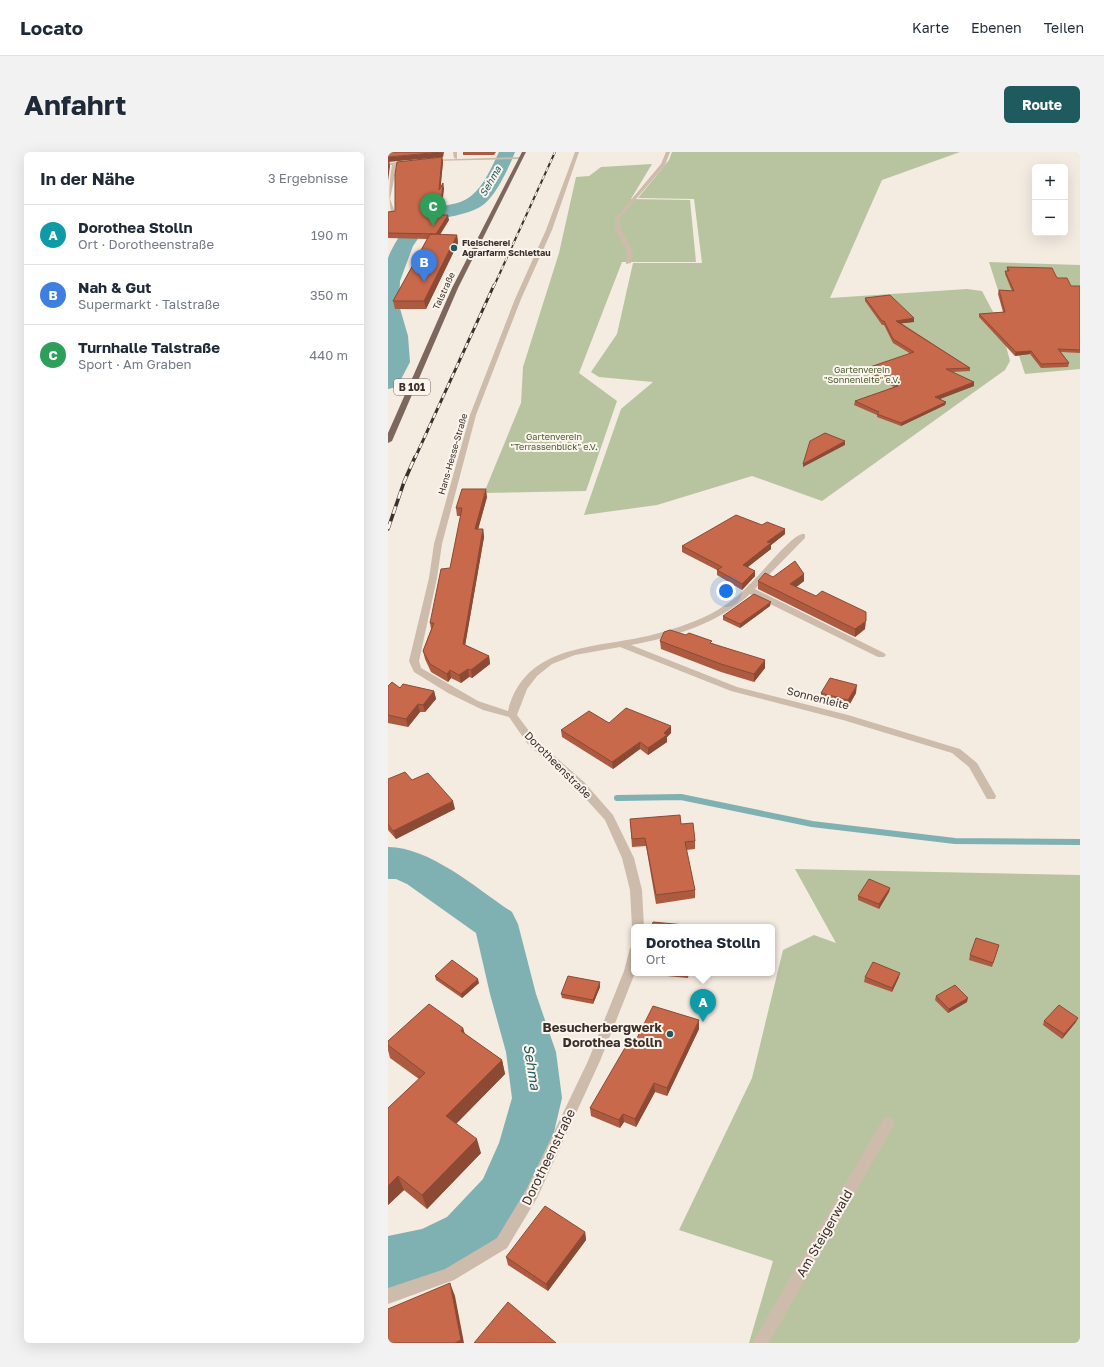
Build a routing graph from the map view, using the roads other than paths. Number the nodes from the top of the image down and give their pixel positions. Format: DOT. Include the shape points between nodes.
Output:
graph roads {
  1 [pos="455,152"];
  2 [pos="524,152"];
  3 [pos="577,152"];
  4 [pos="668,152"];
  5 [pos="388,157"];
  6 [pos="456,158"];
  7 [pos="521,158"];
  8 [pos="416,161"];
  9 [pos="422,161"];
  10 [pos="395,163"];
  11 [pos="388,164"];
  12 [pos="394,215"];
  13 [pos="628,263"];
  14 [pos="388,441"];
  15 [pos="802,536"];
  16 [pos="749,590"];
  17 [pos="621,644"];
  18 [pos="881,655"];
  19 [pos="512,715"];
  20 [pos="991,796"];
  21 [pos="638,924"];
  22 [pos="631,966"];
  23 [pos="888,1123"];
  24 [pos="388,1296"];
  25 [pos="760,1343"];
  1 -- 6 [label="lane"];
  2 -- 7 [label="main road, Talstraße / B 101"];
  3 -- 19 [label="street, Hans-Hesse-Straße" via="549,230 518,299 472,415 438,544 414,661 417,670 466,699 494,712"];
  4 -- 13 [label="street" via="663,164 617,219 618,229 630,250"];
  5 -- 10 [label="street"];
  6 -- 7 [label="street"];
  6 -- 9 [label="street"];
  7 -- 14 [label="main road, Talstraße / B 101" via="455,288"];
  8 -- 10 [label="street"];
  10 -- 11 [label="street"];
  10 -- 12 [label="street" via="388,199"];
  15 -- 16 [label="street"];
  16 -- 17 [label="street" via="726,609 698,623 674,632"];
  16 -- 18 [label="street"];
  17 -- 19 [label="street" via="557,658 532,676 519,692"];
  17 -- 20 [label="street, Sonnenleite" via="734,689 845,717 956,752 973,765"];
  19 -- 21 [label="street, Dorotheenstraße" via="531,742 580,785 609,818 628,858 636,890"];
  22 -- 24 [label="street, Dorotheenstraße" via="594,1061 532,1193 502,1243 449,1275"];
  23 -- 25 [label="street, Am Steigerwald"];
}
